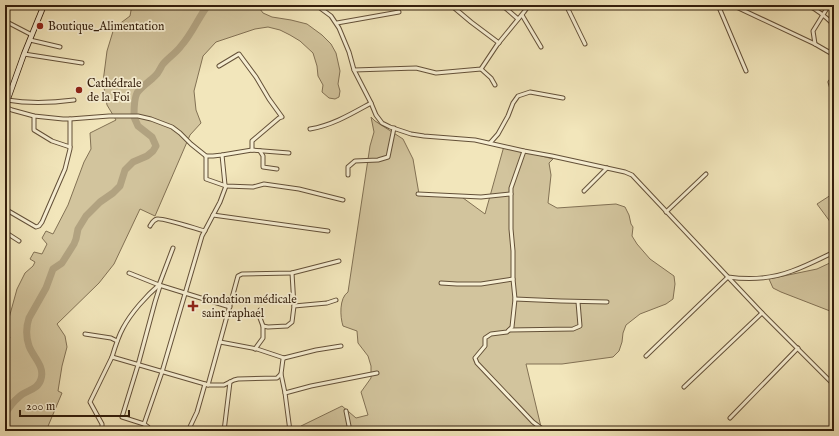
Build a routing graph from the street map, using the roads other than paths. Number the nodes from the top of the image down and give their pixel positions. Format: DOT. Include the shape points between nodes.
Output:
graph roads {
  1 [pos="44,5"];
  2 [pos="316,5"];
  3 [pos="453,5"];
  4 [pos="502,5"];
  5 [pos="529,5"];
  6 [pos="566,5"];
  7 [pos="718,5"];
  8 [pos="732,5"];
  9 [pos="807,5"];
  10 [pos="829,5"];
  11 [pos="399,12"];
  12 [pos="823,14"];
  13 [pos="522,15"];
  14 [pos="518,19"];
  15 [pos="5,21"];
  16 [pos="336,23"];
  17 [pos="834,25"];
  18 [pos="32,35"];
  19 [pos="30,40"];
  20 [pos="499,42"];
  21 [pos="585,44"];
  22 [pos="815,44"];
  23 [pos="60,47"];
  24 [pos="541,47"];
  25 [pos="24,54"];
  26 [pos="834,55"];
  27 [pos="82,63"];
  28 [pos="218,66"];
  29 [pos="481,69"];
  30 [pos="354,70"];
  31 [pos="746,71"];
  32 [pos="834,78"];
  33 [pos="495,85"];
  34 [pos="7,92"];
  35 [pos="834,95"];
  36 [pos="563,98"];
  37 [pos="7,100"];
  38 [pos="74,100"];
  39 [pos="371,103"];
  40 [pos="5,107"];
  41 [pos="34,116"];
  42 [pos="70,119"];
  43 [pos="394,128"];
  44 [pos="310,129"];
  45 [pos="490,143"];
  46 [pos="70,148"];
  47 [pos="252,150"];
  48 [pos="260,151"];
  49 [pos="524,152"];
  50 [pos="289,153"];
  51 [pos="222,155"];
  52 [pos="206,156"];
  53 [pos="607,168"];
  54 [pos="277,169"];
  55 [pos="706,174"];
  56 [pos="348,175"];
  57 [pos="226,186"];
  58 [pos="584,191"];
  59 [pos="418,194"];
  60 [pos="511,194"];
  61 [pos="343,200"];
  62 [pos="5,209"];
  63 [pos="666,212"];
  64 [pos="213,216"];
  65 [pos="150,226"];
  66 [pos="205,231"];
  67 [pos="328,231"];
  68 [pos="5,232"];
  69 [pos="18,241"];
  70 [pos="173,248"];
  71 [pos="834,252"];
  72 [pos="339,261"];
  73 [pos="129,273"];
  74 [pos="292,273"];
  75 [pos="728,278"];
  76 [pos="513,280"];
  77 [pos="441,283"];
  78 [pos="160,286"];
  79 [pos="185,294"];
  80 [pos="515,299"];
  81 [pos="336,300"];
  82 [pos="578,302"];
  83 [pos="608,302"];
  84 [pos="294,306"];
  85 [pos="230,307"];
  86 [pos="260,310"];
  87 [pos="762,313"];
  88 [pos="263,326"];
  89 [pos="509,330"];
  90 [pos="86,334"];
  91 [pos="117,341"];
  92 [pos="220,342"];
  93 [pos="341,346"];
  94 [pos="798,348"];
  95 [pos="255,349"];
  96 [pos="646,356"];
  97 [pos="112,357"];
  98 [pos="284,358"];
  99 [pos="138,365"];
  100 [pos="162,372"];
  101 [pos="377,373"];
  102 [pos="281,374"];
  103 [pos="230,382"];
  104 [pos="206,384"];
  105 [pos="834,385"];
  106 [pos="684,387"];
  107 [pos="285,393"];
  108 [pos="346,411"];
  109 [pos="730,418"];
  110 [pos="144,424"];
  111 [pos="102,431"];
  112 [pos="149,431"];
  113 [pos="188,431"];
  114 [pos="224,431"];
  115 [pos="290,431"];
  116 [pos="350,431"];
  117 [pos="545,431"];
  1 -- 18 [label="main road"];
  2 -- 16 [label="street"];
  3 -- 20 [label="street"];
  4 -- 14 [label="street"];
  5 -- 13 [label="street"];
  6 -- 21 [label="street"];
  7 -- 31 [label="street"];
  8 -- 22 [label="street"];
  9 -- 12 [label="street"];
  10 -- 12 [label="street"];
  11 -- 16 [label="street"];
  12 -- 17 [label="street"];
  12 -- 22 [label="street" via="813,31"];
  13 -- 14 [label="street"];
  13 -- 24 [label="street"];
  14 -- 20 [label="street"];
  15 -- 18 [label="street"];
  16 -- 30 [label="street" via="344,38"];
  18 -- 19 [label="main road"];
  19 -- 23 [label="street"];
  19 -- 25 [label="main road"];
  20 -- 29 [label="street"];
  22 -- 26 [label="street"];
  25 -- 27 [label="street"];
  25 -- 34 [label="main road"];
  28 -- 47 [label="street" via="240,54 282,117 252,141"];
  29 -- 30 [label="street" via="436,73 416,68"];
  29 -- 33 [label="street"];
  30 -- 39 [label="street"];
  32 -- 35 [label="street" via="830,82"];
  34 -- 37 [label="main road"];
  36 -- 45 [label="street" via="530,92 518,96 498,134"];
  37 -- 38 [label="street" via="31,103"];
  37 -- 40 [label="main road"];
  39 -- 43 [label="street" via="382,123"];
  39 -- 44 [label="street" via="328,125"];
  40 -- 41 [label="street"];
  41 -- 42 [label="street"];
  41 -- 46 [label="street" via="34,130"];
  42 -- 46 [label="street"];
  42 -- 52 [label="street" via="109,116 138,116 151,119 172,127"];
  43 -- 45 [label="street" via="411,134"];
  43 -- 56 [label="street" via="388,157 356,161 348,166"];
  45 -- 49 [label="street"];
  46 -- 62 [label="street" via="65,169 39,226 36,227"];
  47 -- 48 [label="street"];
  47 -- 51 [label="street"];
  48 -- 50 [label="street"];
  48 -- 54 [label="street" via="263,156 263,167"];
  49 -- 53 [label="street"];
  49 -- 60 [label="street"];
  51 -- 52 [label="street"];
  51 -- 57 [label="street"];
  52 -- 57 [label="street" via="206,179"];
  53 -- 58 [label="street"];
  53 -- 63 [label="street" via="632,175"];
  55 -- 63 [label="street"];
  57 -- 61 [label="street" via="253,187 264,184"];
  57 -- 64 [label="street"];
  59 -- 60 [label="street" via="481,197"];
  60 -- 76 [label="street"];
  63 -- 75 [label="street"];
  64 -- 66 [label="street"];
  64 -- 67 [label="street"];
  65 -- 66 [label="street" via="154,220 162,218"];
  66 -- 79 [label="street"];
  68 -- 69 [label="street"];
  70 -- 78 [label="street"];
  71 -- 75 [label="street" via="790,272 765,278"];
  72 -- 74 [label="street"];
  73 -- 78 [label="street"];
  74 -- 84 [label="street"];
  74 -- 85 [label="street" via="238,276"];
  75 -- 87 [label="street"];
  75 -- 96 [label="street"];
  76 -- 77 [label="street" via="481,284"];
  76 -- 80 [label="street"];
  78 -- 79 [label="street"];
  78 -- 91 [label="street" via="126,323"];
  78 -- 99 [label="street"];
  79 -- 85 [label="street"];
  79 -- 100 [label="street"];
  80 -- 82 [label="street"];
  80 -- 89 [label="street" via="512,327"];
  81 -- 84 [label="street" via="327,304"];
  82 -- 83 [label="street"];
  82 -- 89 [label="street" via="580,326 573,329"];
  84 -- 88 [label="street" via="290,325"];
  85 -- 92 [label="street"];
  86 -- 88 [label="street"];
  87 -- 94 [label="street"];
  87 -- 106 [label="street"];
  88 -- 95 [label="street" via="262,338"];
  89 -- 117 [label="street" via="485,338 485,346 475,358 533,422"];
  90 -- 91 [label="street"];
  91 -- 97 [label="street"];
  92 -- 95 [label="street"];
  92 -- 104 [label="street"];
  93 -- 98 [label="street"];
  94 -- 105 [label="street"];
  94 -- 109 [label="street"];
  95 -- 98 [label="street"];
  97 -- 99 [label="street"];
  97 -- 111 [label="street" via="90,402 102,424"];
  98 -- 102 [label="street"];
  99 -- 100 [label="street"];
  99 -- 110 [label="street" via="122,417"];
  100 -- 104 [label="street"];
  100 -- 110 [label="street"];
  101 -- 107 [label="street"];
  102 -- 103 [label="street" via="277,378 238,379"];
  102 -- 107 [label="street"];
  103 -- 104 [label="street" via="224,385"];
  103 -- 114 [label="street"];
  104 -- 113 [label="street"];
  107 -- 115 [label="street"];
  108 -- 116 [label="street"];
  110 -- 112 [label="street"];
}
